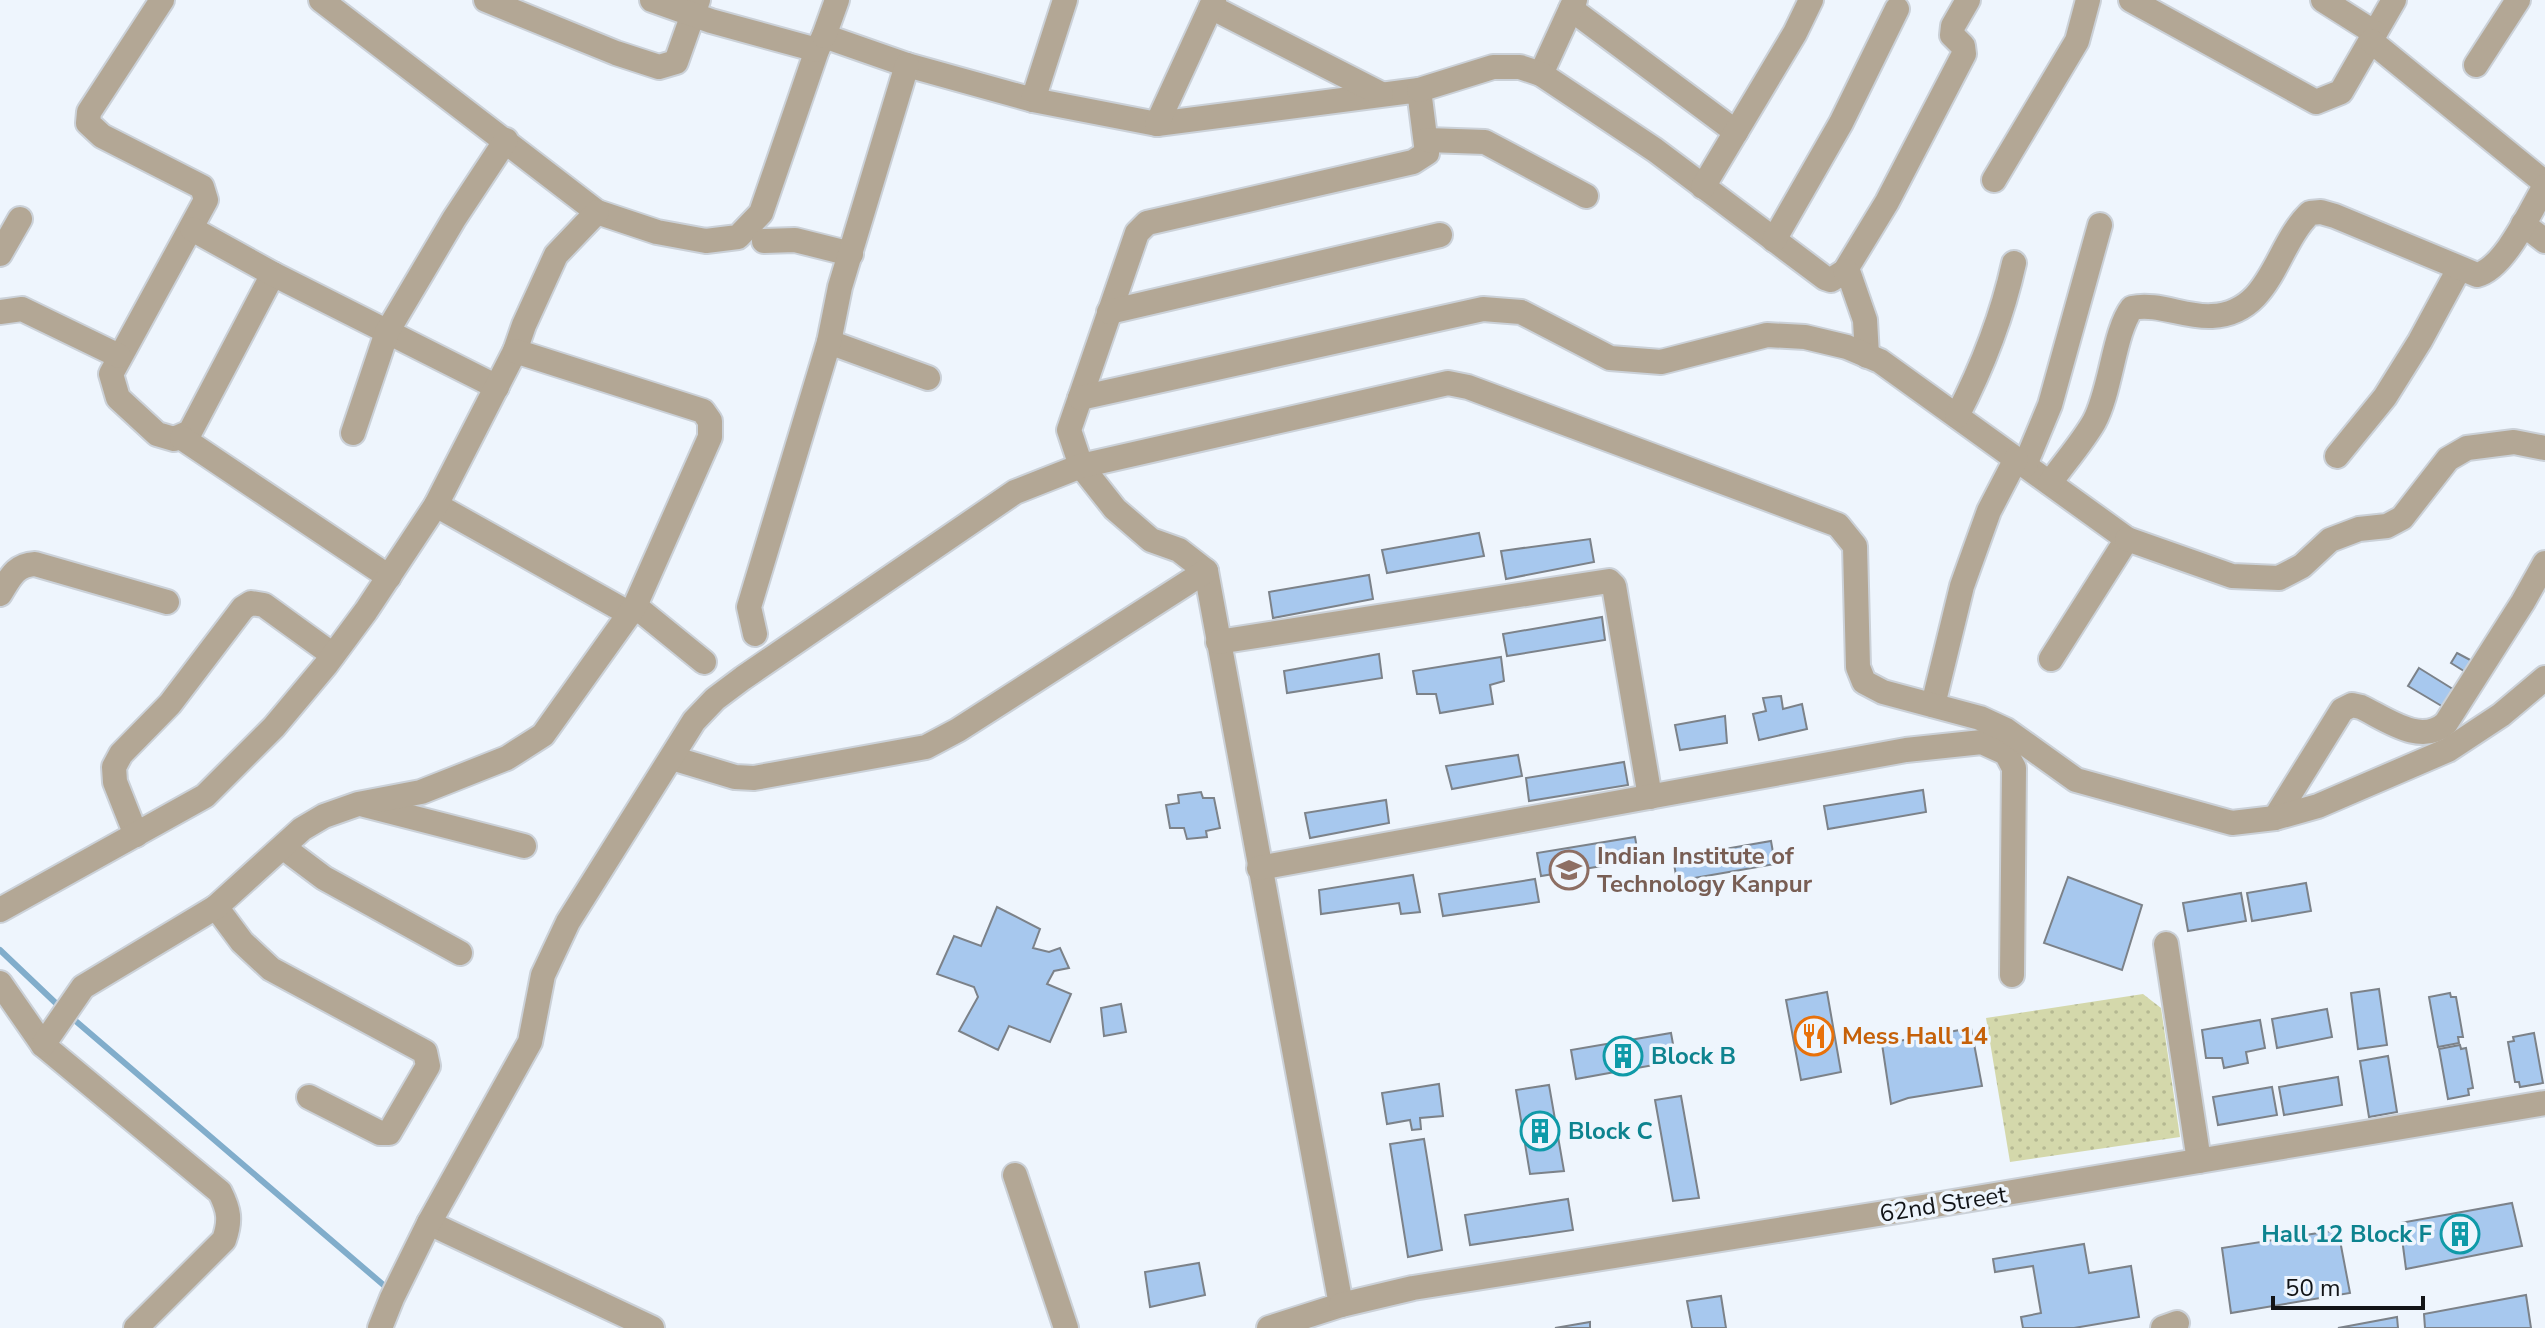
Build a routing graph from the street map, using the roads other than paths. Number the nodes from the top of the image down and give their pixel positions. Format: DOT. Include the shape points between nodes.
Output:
graph roads {
  1 [pos="162,0"];
  2 [pos="321,0"];
  3 [pos="486,0"];
  4 [pos="652,0"];
  5 [pos="837,0"];
  6 [pos="1065,0"];
  7 [pos="1811,0"];
  8 [pos="1968,0"];
  9 [pos="2088,0"];
  10 [pos="2131,0"];
  11 [pos="2323,0"];
  12 [pos="2394,0"];
  13 [pos="2518,0"];
  14 [pos="1213,4"];
  15 [pos="1573,4"];
  16 [pos="696,8"];
  17 [pos="1897,9"];
  18 [pos="2373,37"];
  19 [pos="821,43"];
  20 [pos="907,65"];
  21 [pos="2476,65"];
  22 [pos="1541,74"];
  23 [pos="1419,90"];
  24 [pos="1381,94"];
  25 [pos="1033,100"];
  26 [pos="1157,124"];
  27 [pos="1736,132"];
  28 [pos="506,140"];
  29 [pos="1427,140"];
  30 [pos="1994,180"];
  31 [pos="2545,184"];
  32 [pos="1703,187"];
  33 [pos="1586,196"];
  34 [pos="597,212"];
  35 [pos="20,219"];
  36 [pos="2523,224"];
  37 [pos="2100,225"];
  38 [pos="192,229"];
  39 [pos="1440,235"];
  40 [pos="1774,240"];
  41 [pos="764,241"];
  42 [pos="2545,241"];
  43 [pos="0,254"];
  44 [pos="851,254"];
  45 [pos="2014,263"];
  46 [pos="2459,269"];
  47 [pos="1845,271"];
  48 [pos="273,274"];
  49 [pos="0,312"];
  50 [pos="1109,312"];
  51 [pos="387,332"];
  52 [pos="829,342"];
  53 [pos="515,351"];
  54 [pos="119,356"];
  55 [pos="1867,356"];
  56 [pos="928,378"];
  57 [pos="497,387"];
  58 [pos="1080,398"];
  59 [pos="1957,416"];
  60 [pos="353,433"];
  61 [pos="182,438"];
  62 [pos="2545,448"];
  63 [pos="2337,456"];
  64 [pos="2021,462"];
  65 [pos="1081,466"];
  66 [pos="2050,483"];
  67 [pos="436,505"];
  68 [pos="2127,539"];
  69 [pos="2545,563"];
  70 [pos="1206,571"];
  71 [pos="389,577"];
  72 [pos="0,594"];
  73 [pos="167,602"];
  74 [pos="2534,607"];
  75 [pos="632,610"];
  76 [pos="755,634"];
  77 [pos="1218,642"];
  78 [pos="333,655"];
  79 [pos="2051,659"];
  80 [pos="704,662"];
  81 [pos="2545,678"];
  82 [pos="1933,705"];
  83 [pos="672,758"];
  84 [pos="1650,797"];
  85 [pos="358,804"];
  86 [pos="2275,818"];
  87 [pos="136,835"];
  88 [pos="524,846"];
  89 [pos="284,848"];
  90 [pos="1259,868"];
  91 [pos="216,907"];
  92 [pos="0,910"];
  93 [pos="2166,944"];
  94 [pos="460,953"];
  95 [pos="2012,975"];
  96 [pos="0,983"];
  97 [pos="43,1045"];
  98 [pos="309,1097"];
  99 [pos="2545,1103"];
  100 [pos="2199,1161"];
  101 [pos="1015,1175"];
  102 [pos="429,1223"];
  103 [pos="1341,1305"];
  104 [pos="386,1313"];
  105 [pos="136,1328"];
  106 [pos="652,1328"];
  107 [pos="1066,1328"];
  108 [pos="1269,1328"];
  1 -- 38 [label="street" via="89,112 88,123 102,136 202,187 206,200"];
  2 -- 28 [label="street"];
  3 -- 16 [label="street" via="659,67 676,62"];
  4 -- 16 [label="street"];
  5 -- 19 [label="street"];
  6 -- 25 [label="street"];
  7 -- 27 [label="street"];
  8 -- 47 [label="street" via="1952,35 1964,54"];
  9 -- 30 [label="street" via="2077,41"];
  10 -- 18 [label="street" via="2316,102 2341,92"];
  11 -- 18 [label="street"];
  12 -- 18 [label="street"];
  13 -- 21 [label="street"];
  14 -- 24 [label="street"];
  14 -- 26 [label="street"];
  15 -- 22 [label="street"];
  15 -- 27 [label="street"];
  16 -- 19 [label="street"];
  17 -- 40 [label="street" via="1841,123"];
  18 -- 31 [label="street"];
  19 -- 20 [label="street"];
  19 -- 34 [label="street" via="761,213 738,237 706,241"];
  20 -- 25 [label="street"];
  20 -- 44 [label="street"];
  22 -- 23 [label="street" via="1493,67"];
  22 -- 32 [label="street"];
  23 -- 24 [label="street"];
  23 -- 29 [label="street"];
  24 -- 26 [label="street"];
  25 -- 26 [label="street"];
  27 -- 32 [label="street"];
  28 -- 34 [label="street"];
  28 -- 51 [label="street"];
  29 -- 33 [label="street" via="1485,142"];
  29 -- 50 [label="street" via="1427,153 1413,162 1147,223 1137,233"];
  31 -- 36 [label="street"];
  32 -- 40 [label="street"];
  34 -- 53 [label="street" via="556,255"];
  35 -- 43 [label="street"];
  36 -- 42 [label="street"];
  36 -- 46 [label="street" via="2488,272 2477,275"];
  37 -- 64 [label="street" via="2050,405"];
  38 -- 48 [label="street"];
  38 -- 54 [label="street"];
  39 -- 50 [label="street"];
  40 -- 47 [label="street" via="1825,278"];
  41 -- 44 [label="street" via="795,240"];
  44 -- 52 [label="street"];
  45 -- 59 [label="street" via="1979,373"];
  46 -- 63 [label="street" via="2385,397"];
  46 -- 66 [label="street" via="2335,216 2310,213 2259,295 2238,310 2215,316 2142,306 2130,311 2094,422"];
  47 -- 55 [label="street" via="1865,320"];
  48 -- 51 [label="street"];
  48 -- 61 [label="street" via="190,432"];
  49 -- 54 [label="street" via="22,309"];
  50 -- 58 [label="street"];
  51 -- 57 [label="street"];
  51 -- 60 [label="street"];
  52 -- 56 [label="street"];
  52 -- 76 [label="street" via="749,607"];
  53 -- 57 [label="street"];
  53 -- 75 [label="street" via="703,411 710,421 710,437"];
  54 -- 61 [label="street" via="111,374 118,398 157,434"];
  55 -- 58 [label="street" via="1805,337 1767,335 1661,362 1610,358 1521,312 1483,309"];
  55 -- 59 [label="street"];
  57 -- 67 [label="street"];
  58 -- 65 [label="street" via="1069,431"];
  59 -- 64 [label="street"];
  61 -- 71 [label="street"];
  62 -- 68 [label="street" via="2514,442 2467,448 2448,459 2402,518 2330,540 2302,566 2279,578 2232,576"];
  64 -- 66 [label="street"];
  64 -- 82 [label="street" via="1989,511 1962,586"];
  65 -- 70 [label="street" via="1115,509 1151,540 1179,550"];
  65 -- 82 [label="street" via="1457,384 1838,525 1855,546 1858,667 1864,682"];
  65 -- 83 [label="street" via="1015,492 743,678 694,721"];
  66 -- 68 [label="street"];
  67 -- 71 [label="street"];
  67 -- 75 [label="street"];
  68 -- 79 [label="street"];
  69 -- 74 [label="street"];
  70 -- 77 [label="street"];
  70 -- 83 [label="street" via="926,747 754,778"];
  71 -- 78 [label="street"];
  72 -- 73 [label="street" via="14,571 35,564"];
  74 -- 86 [label="street" via="2440,729 2416,733 2361,707 2342,710"];
  75 -- 80 [label="street"];
  75 -- 85 [label="street" via="543,735 507,758 421,792"];
  77 -- 84 [label="street" via="1609,581"];
  77 -- 90 [label="street"];
  78 -- 87 [label="street" via="274,727 205,796"];
  78 -- 87 [label="street" via="264,605 243,608 114,767"];
  81 -- 86 [label="street" via="2448,750 2318,806"];
  82 -- 86 [label="street" via="2006,730 2076,780 2232,823"];
  83 -- 102 [label="street" via="568,922 543,975 530,1042"];
  84 -- 90 [label="street"];
  84 -- 95 [label="street" via="1906,750 1982,742 2006,753 2014,768"];
  85 -- 88 [label="street"];
  85 -- 89 [label="street" via="302,829"];
  87 -- 92 [label="street"];
  89 -- 91 [label="street"];
  89 -- 94 [label="street" via="324,878"];
  90 -- 103 [label="street"];
  91 -- 97 [label="street" via="83,987"];
  91 -- 98 [label="street" via="271,969 428,1058 389,1133"];
  93 -- 100 [label="street"];
  96 -- 97 [label="street"];
  97 -- 105 [label="street" via="220,1192 227,1207 230,1222 224,1240"];
  99 -- 100 [label="street, 62nd Street"];
  100 -- 103 [label="street, 62nd Street" via="1413,1288"];
  101 -- 107 [label="street"];
  102 -- 104 [label="street"];
  102 -- 106 [label="street"];
  103 -- 108 [label="street, 62nd Street"];
}
